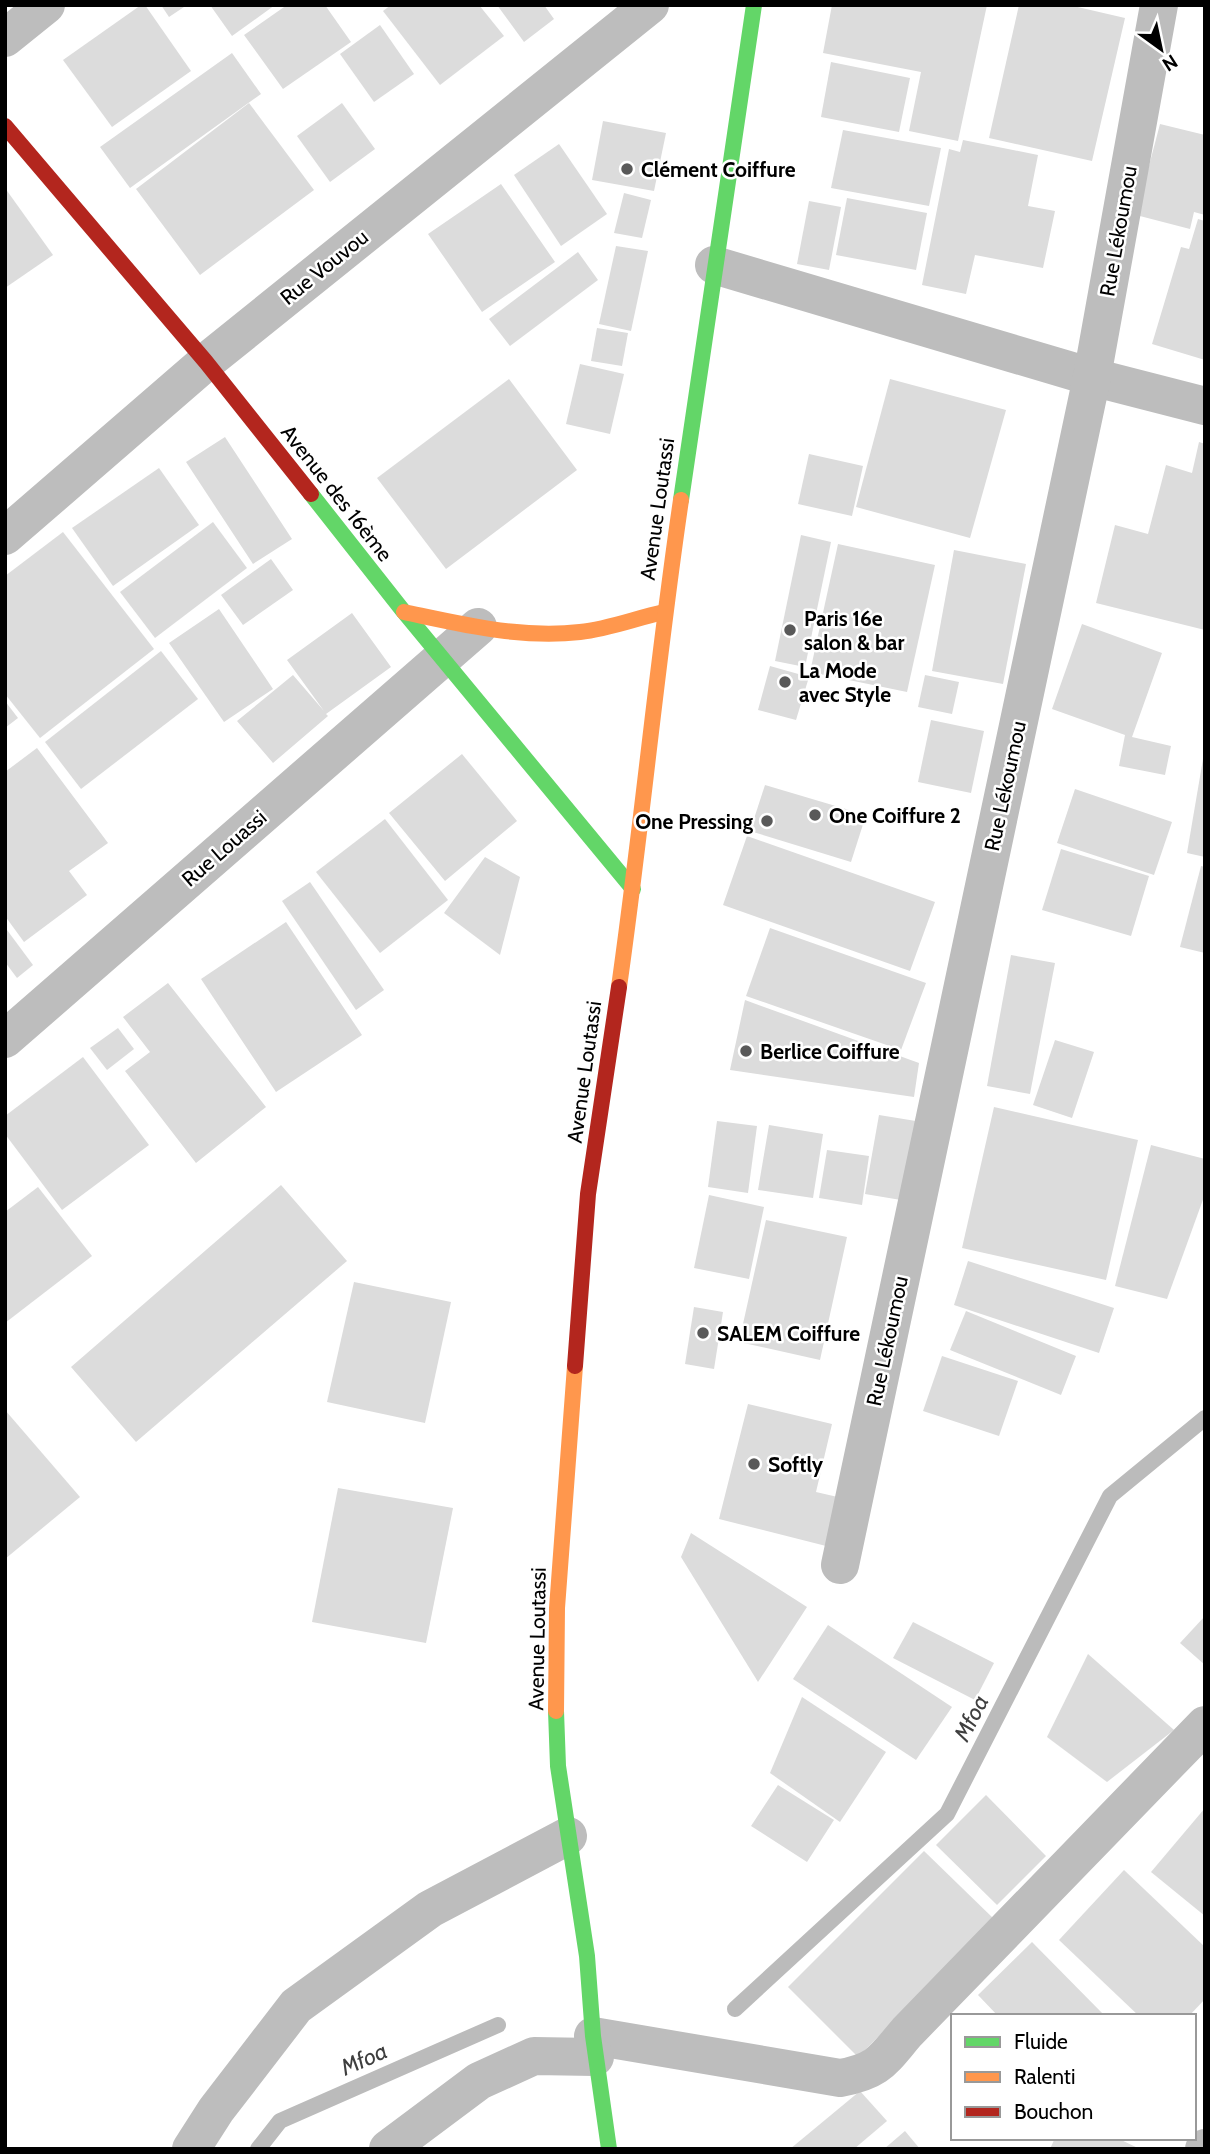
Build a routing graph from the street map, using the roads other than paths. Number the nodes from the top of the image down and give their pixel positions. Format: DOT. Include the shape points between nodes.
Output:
graph roads {
  1 [pos="46,5"];
  2 [pos="650,5"];
  3 [pos="754,5"];
  4 [pos="1159,5"];
  5 [pos="5,38"];
  6 [pos="5,126"];
  7 [pos="714,265"];
  8 [pos="206,362"];
  9 [pos="1091,377"];
  10 [pos="1205,406"];
  11 [pos="5,536"];
  12 [pos="404,612"];
  13 [pos="664,612"];
  14 [pos="478,627"];
  15 [pos="442,658"];
  16 [pos="633,889"];
  17 [pos="5,1039"];
  18 [pos="840,1565"];
  19 [pos="1205,1725"];
  20 [pos="568,1836"];
  21 [pos="594,2046"];
  22 [pos="191,2149"];
  23 [pos="388,2149"];
  24 [pos="608,2149"];
  1 -- 5 [label="street"];
  2 -- 8 [label="street, Rue Vouvou"];
  3 -- 7 [label="main road, Avenue Loutassi"];
  4 -- 9 [label="street, Rue Lékoumou"];
  6 -- 8 [label="main road, Avenue des 16ème"];
  7 -- 9 [label="street"];
  7 -- 13 [label="main road, Avenue Loutassi"];
  8 -- 11 [label="street, Rue Vouvou"];
  8 -- 12 [label="main road, Avenue des 16ème"];
  9 -- 10 [label="street"];
  9 -- 18 [label="street, Rue Lékoumou"];
  12 -- 14 [label="main road"];
  12 -- 15 [label="main road, Avenue des 16ème"];
  13 -- 14 [label="main road" via="583,632"];
  13 -- 16 [label="main road, Avenue Loutassi"];
  14 -- 15 [label="street, Rue Louassi"];
  15 -- 16 [label="main road, Avenue des 16ème"];
  15 -- 17 [label="street, Rue Louassi"];
  16 -- 20 [label="main road, Avenue Loutassi" via="588,1194 556,1608 558,1766"];
  19 -- 21 [label="street" via="879,2064 863,2074 840,2078"];
  20 -- 21 [label="main road, Avenue Loutassi" via="587,1955"];
  20 -- 22 [label="street" via="430,1909 296,2006"];
  21 -- 23 [label="street" via="534,2056 479,2081"];
  21 -- 24 [label="main road, Avenue Loutassi"];
}
